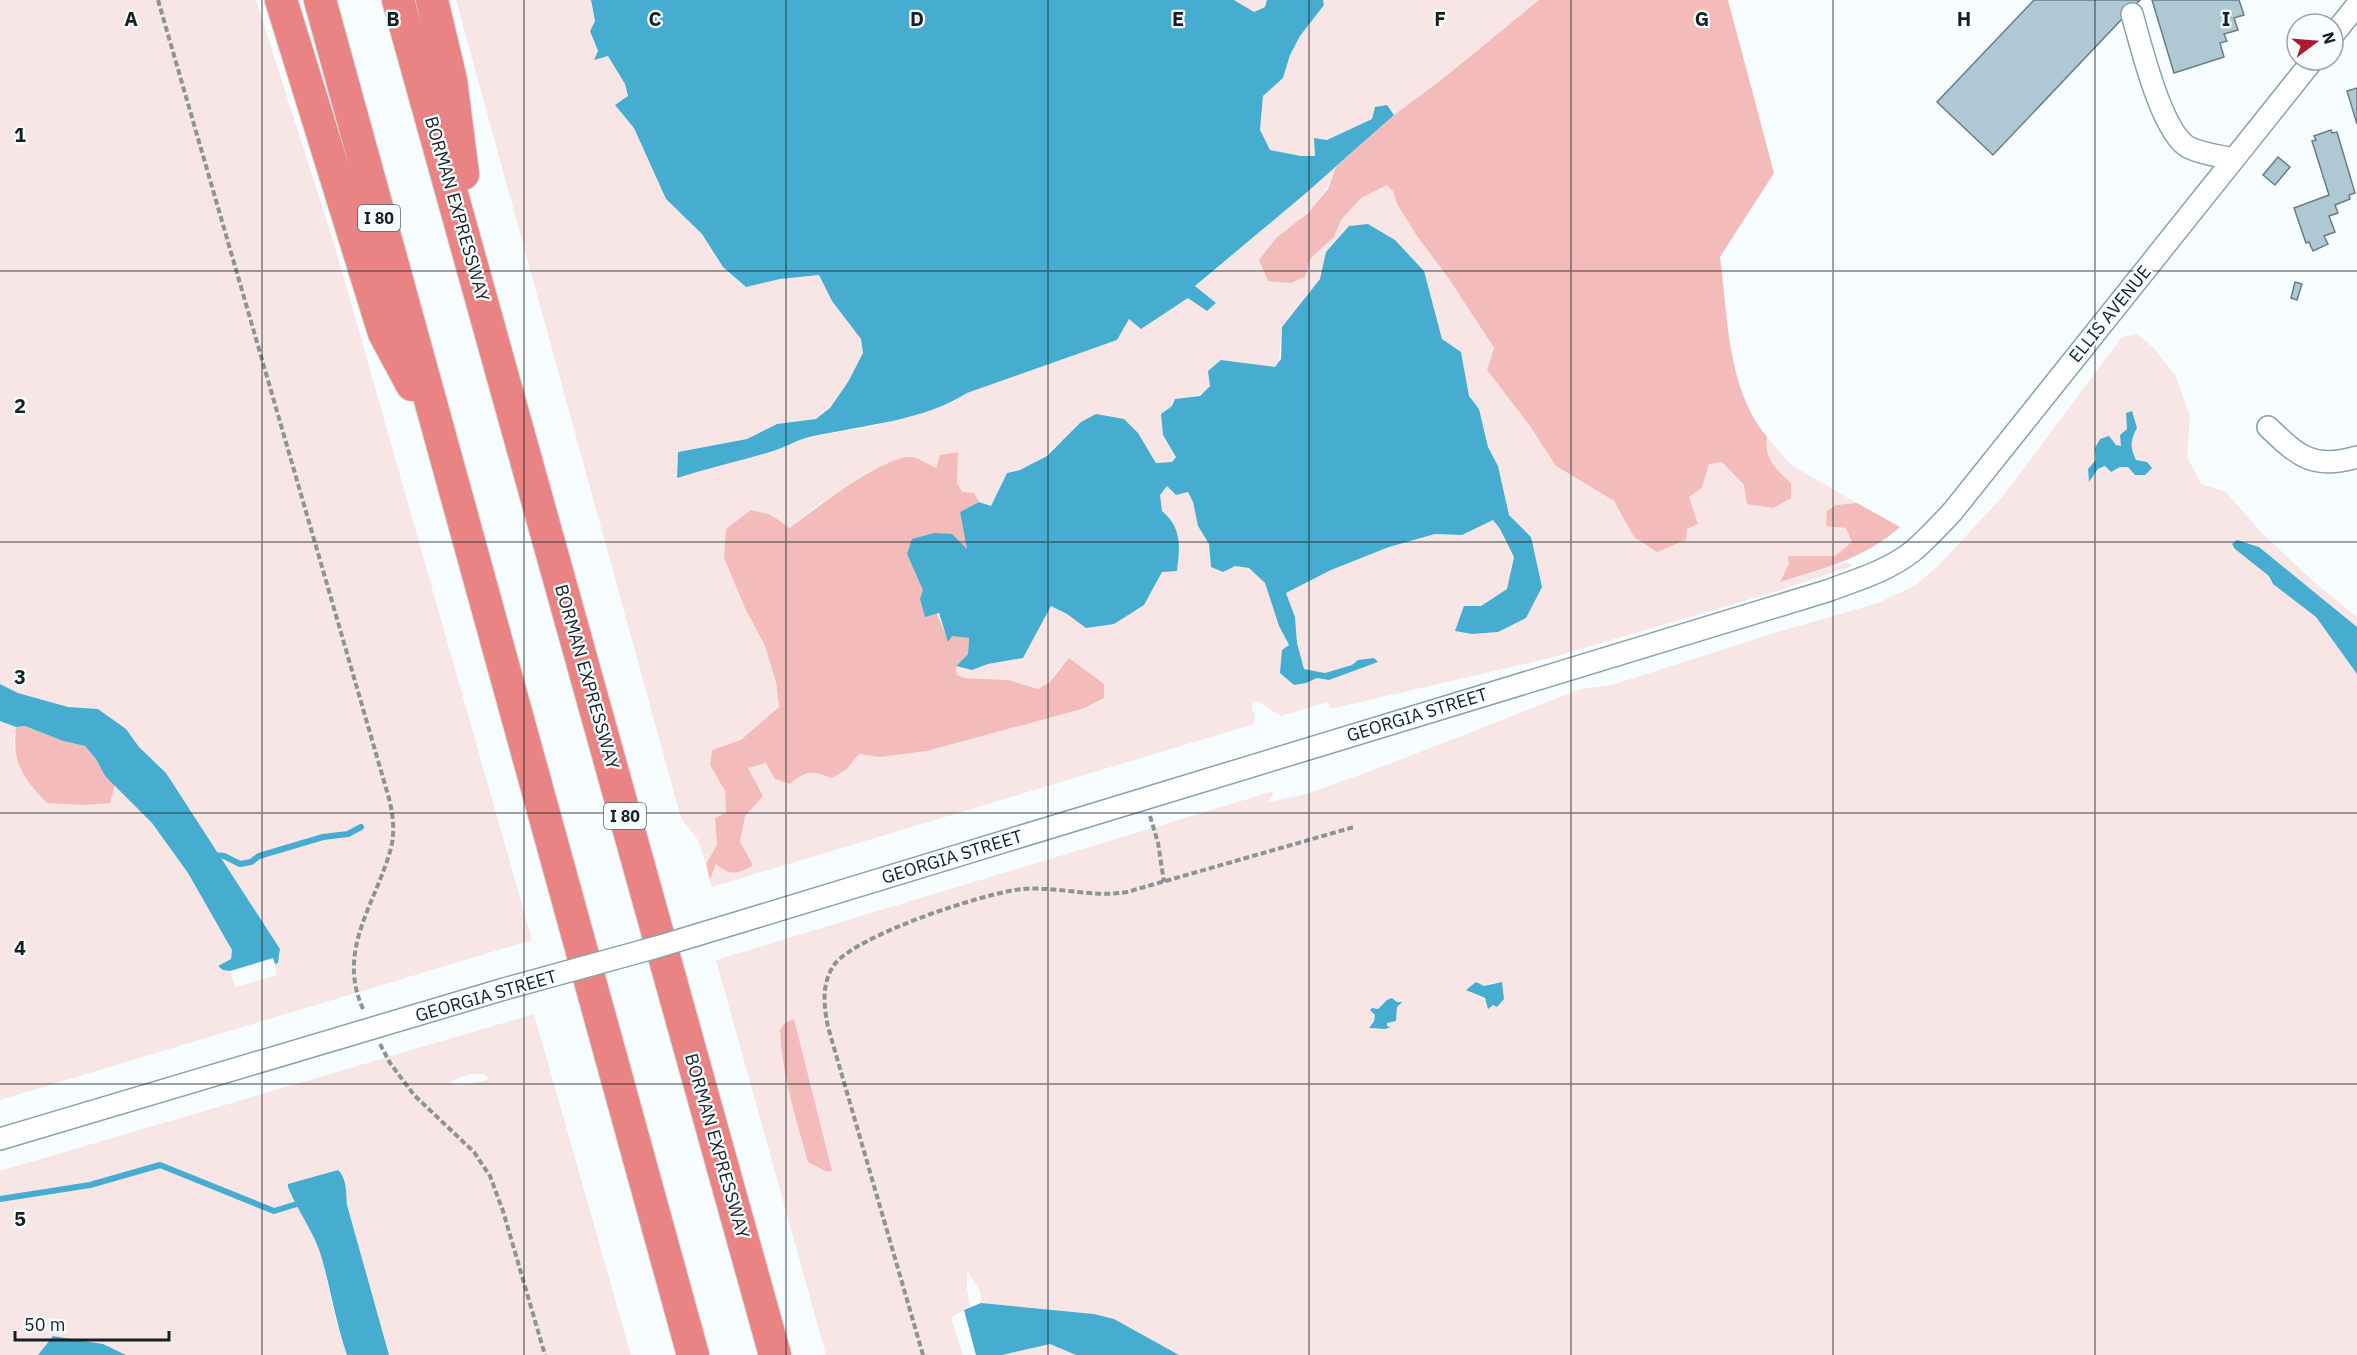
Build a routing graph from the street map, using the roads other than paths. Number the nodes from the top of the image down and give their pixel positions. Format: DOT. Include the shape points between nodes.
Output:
graph roads {
  1 [pos="281,0"];
  2 [pos="320,0"];
  3 [pos="398,0"];
  4 [pos="432,0"];
  5 [pos="2357,5"];
  6 [pos="2132,14"];
  7 [pos="2345,20"];
  8 [pos="2303,72"];
  9 [pos="2234,159"];
  10 [pos="476,276"];
  11 [pos="2268,427"];
  12 [pos="439,435"];
  13 [pos="2357,457"];
  14 [pos="1899,561"];
  15 [pos="0,1139"];
  16 [pos="693,1355"];
  17 [pos="775,1355"];
  1 -- 12 [label="highway" via="384,333"];
  2 -- 12 [label="highway, I 80"];
  3 -- 10 [label="highway, BORMAN EXPRESSWAY / I 80"];
  4 -- 10 [label="highway" via="451,80"];
  5 -- 7 [label="street"];
  6 -- 9 [label="street" via="2152,83 2180,140 2193,149"];
  8 -- 9 [label="street, ELLIS AVENUE"];
  9 -- 14 [label="street, ELLIS AVENUE" via="1953,511"];
  10 -- 17 [label="highway, BORMAN EXPRESSWAY / I 80"];
  11 -- 13 [label="street" via="2303,458 2336,461"];
  12 -- 16 [label="highway, I 80"];
  14 -- 15 [label="street, GEORGIA STREET, bridge" via="1827,591 743,921"];
}
